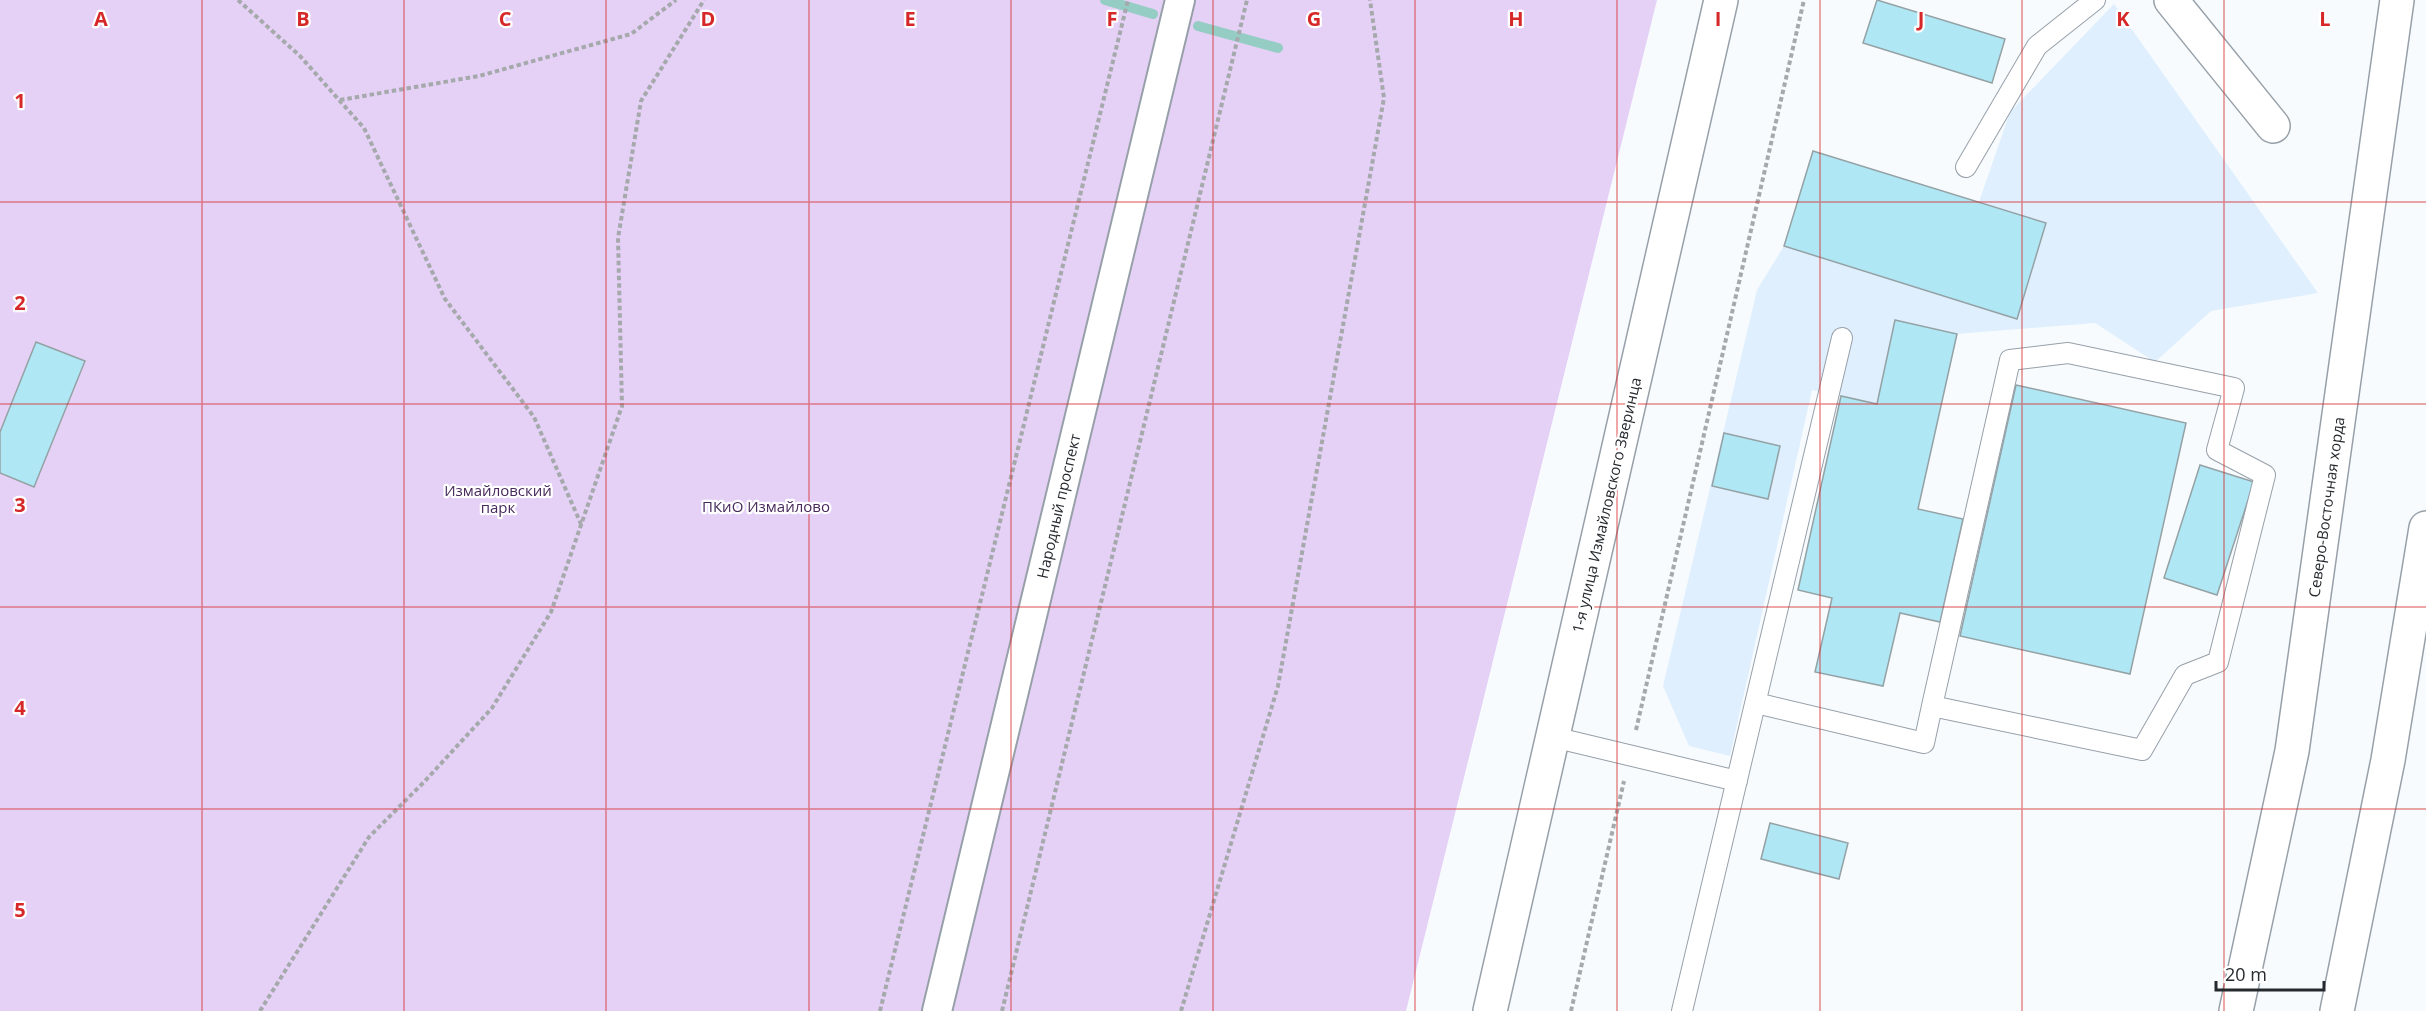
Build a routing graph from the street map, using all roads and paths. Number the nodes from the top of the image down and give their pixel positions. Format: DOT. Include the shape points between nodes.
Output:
graph roads {
  1 [pos="238,0"];
  2 [pos="676,0"];
  3 [pos="704,0"];
  4 [pos="1128,0"];
  5 [pos="1180,0"];
  6 [pos="1247,0"];
  7 [pos="1370,0"];
  8 [pos="1721,0"];
  9 [pos="1804,0"];
  10 [pos="2095,0"];
  11 [pos="2171,0"];
  12 [pos="2397,0"];
  13 [pos="340,100"];
  14 [pos="2273,126"];
  15 [pos="1966,167"];
  16 [pos="1842,338"];
  17 [pos="581,524"];
  18 [pos="2426,528"];
  19 [pos="1756,703"];
  20 [pos="1932,706"];
  21 [pos="1553,737"];
  22 [pos="1630,755"];
  23 [pos="1737,781"];
  24 [pos="260,1011"];
  25 [pos="880,1011"];
  26 [pos="937,1011"];
  27 [pos="1002,1011"];
  28 [pos="1181,1011"];
  29 [pos="1490,1011"];
  30 [pos="1571,1011"];
  31 [pos="1683,1011"];
  32 [pos="2236,1011"];
  33 [pos="2337,1011"];
  1 -- 13 [label="path" via="300,56"];
  2 -- 13 [label="path" via="630,33 479,76"];
  3 -- 17 [label="path" via="640,101 618,238 622,406"];
  4 -- 25 [label="path"];
  5 -- 26 [label="street, Народный проспект"];
  6 -- 27 [label="path"];
  7 -- 28 [label="path" via="1384,98 1278,686"];
  8 -- 21 [label="main road, 1-я улица Измайловского Зверинца"];
  9 -- 22 [label="path"];
  10 -- 15 [label="lane" via="2037,46"];
  11 -- 14 [label="main road"];
  12 -- 32 [label="main road, Северо-Восточная хорда" via="2292,751"];
  13 -- 17 [label="path" via="364,128 446,299 534,417"];
  16 -- 19 [label="lane"];
  17 -- 24 [label="path" via="551,612 492,708 369,837"];
  18 -- 33 [label="main road" via="2388,759"];
  19 -- 20 [label="lane" via="1924,743"];
  19 -- 23 [label="lane"];
  20 -- 20 [label="lane" via="2010,360 2068,353 2234,388 2217,450 2265,475 2218,663 2185,675 2142,750"];
  21 -- 22 [label="lane"];
  21 -- 29 [label="main road, 1-я улица Измайловского Зверинца"];
  22 -- 23 [label="lane"];
  22 -- 30 [label="path"];
  23 -- 31 [label="lane"];
}
